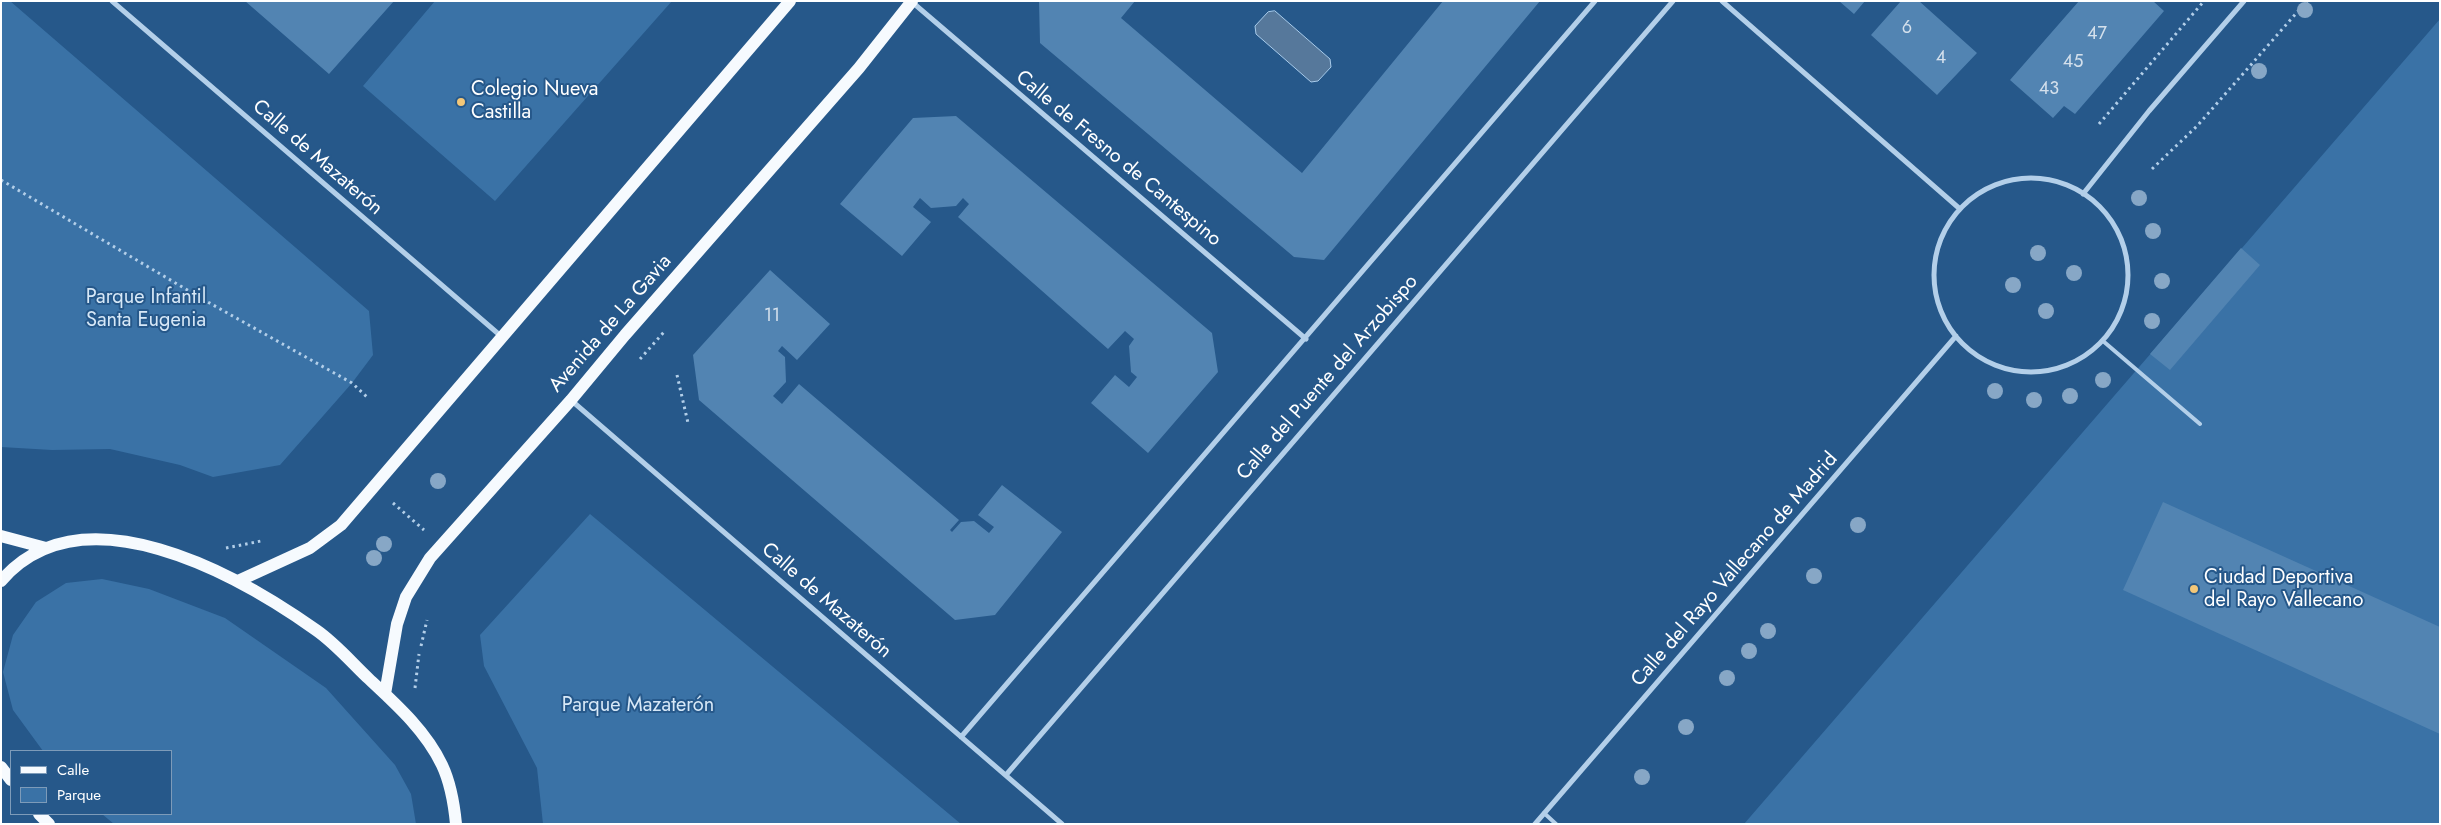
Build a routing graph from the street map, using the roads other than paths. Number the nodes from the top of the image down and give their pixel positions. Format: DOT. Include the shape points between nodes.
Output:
graph roads {
  1 [pos="112,1"];
  2 [pos="790,1"];
  3 [pos="912,1"];
  4 [pos="1595,1"];
  5 [pos="1673,1"];
  6 [pos="1722,1"];
  7 [pos="2244,1"];
  8 [pos="2083,194"];
  9 [pos="1960,209"];
  10 [pos="1956,336"];
  11 [pos="502,338"];
  12 [pos="1306,339"];
  13 [pos="2103,341"];
  14 [pos="571,400"];
  15 [pos="2200,424"];
  16 [pos="1,536"];
  17 [pos="46,548"];
  18 [pos="1,581"];
  19 [pos="238,581"];
  20 [pos="385,694"];
  21 [pos="961,737"];
  22 [pos="1,767"];
  23 [pos="1006,775"];
  24 [pos="10,779"];
  25 [pos="1544,813"];
  26 [pos="40,815"];
  27 [pos="49,824"];
  28 [pos="456,824"];
  29 [pos="1062,824"];
  30 [pos="1535,824"];
  31 [pos="1556,824"];
  1 -- 11 [label="street, Calle de Mazaterón"];
  2 -- 11 [label="main road"];
  3 -- 12 [label="street, Calle de Fresno de Cantespino"];
  3 -- 14 [label="main road, Avenida de La Gavia"];
  4 -- 12 [label="street, Calle del Puente del Arzobispo"];
  5 -- 23 [label="street, Calle del Puente del Arzobispo"];
  6 -- 9 [label="street"];
  7 -- 8 [label="street" via="2149,110"];
  8 -- 9 [label="street" via="2070,185 2041,178 2011,180 1983,190"];
  8 -- 13 [label="street" via="2095,201 2115,225 2127,254 2129,284 2120,315"];
  9 -- 10 [label="street" via="1944,231 1936,258 1934,286 1942,312"];
  10 -- 13 [label="street" via="1984,359 2001,367 2028,372 2056,369 2082,358"];
  10 -- 25 [label="street, Calle del Rayo Vallecano de Madrid"];
  11 -- 19 [label="main road" via="342,525 310,548"];
  12 -- 21 [label="street, Calle del Puente del Arzobispo"];
  13 -- 15 [label="lane"];
  14 -- 20 [label="main road, Avenida de La Gavia" via="417,576 397,624"];
  14 -- 21 [label="street, Calle de Mazaterón"];
  16 -- 17 [label="main road"];
  17 -- 18 [label="main road" via="11,570"];
  17 -- 19 [label="main road" via="82,539 126,541 179,556"];
  19 -- 20 [label="main road" via="318,631"];
  20 -- 28 [label="main road" via="410,719 442,764 454,796"];
  21 -- 23 [label="street, Calle de Mazaterón"];
  22 -- 24 [label="main road"];
  23 -- 29 [label="street, Calle de Mazaterón"];
  25 -- 30 [label="street, Calle del Rayo Vallecano de Madrid"];
  25 -- 31 [label="lane"];
  26 -- 27 [label="main road"];
}
